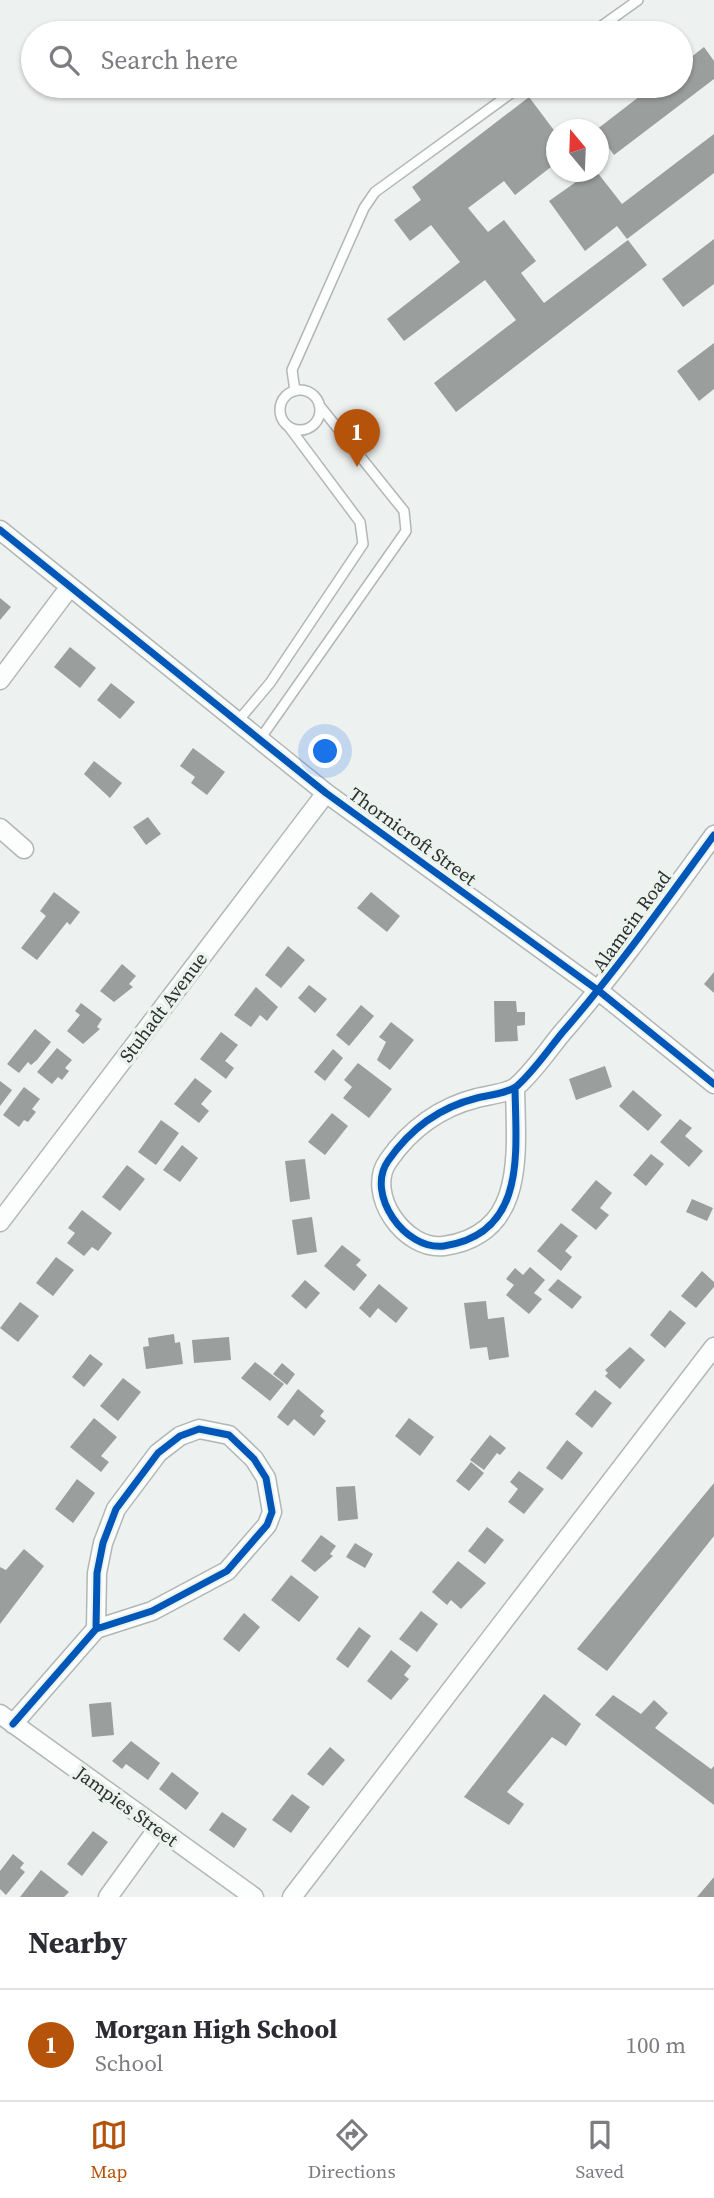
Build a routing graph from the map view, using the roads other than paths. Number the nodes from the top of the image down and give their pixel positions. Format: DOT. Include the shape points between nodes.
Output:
graph roads {
  1 [pos="638,0"];
  2 [pos="609,21"];
  3 [pos="504,98"];
  4 [pos="295,391"];
  5 [pos="319,405"];
  6 [pos="289,427"];
  7 [pos="0,530"];
  8 [pos="69,588"];
  9 [pos="0,680"];
  10 [pos="238,722"];
  11 [pos="260,738"];
  12 [pos="326,793"];
  13 [pos="0,828"];
  14 [pos="714,835"];
  15 [pos="24,849"];
  16 [pos="599,991"];
  17 [pos="714,1084"];
  18 [pos="515,1088"];
  19 [pos="0,1222"];
  20 [pos="714,1347"];
  21 [pos="96,1629"];
  22 [pos="6,1719"];
  23 [pos="158,1828"];
  24 [pos="108,1897"];
  25 [pos="254,1897"];
  26 [pos="292,1897"];
  1 -- 2 [label="lane"];
  3 -- 4 [label="lane" via="375,192 292,370"];
  4 -- 5 [label="lane" via="310,393"];
  4 -- 6 [label="lane" via="282,400 280,408"];
  5 -- 6 [label="lane" via="312,426"];
  5 -- 11 [label="lane" via="404,511 406,531"];
  6 -- 10 [label="lane" via="360,522 364,539 270,683"];
  7 -- 8 [label="street, Thornicroft Street"];
  8 -- 9 [label="street"];
  8 -- 10 [label="street, Thornicroft Street"];
  10 -- 11 [label="street, Thornicroft Street"];
  11 -- 12 [label="street, Thornicroft Street"];
  12 -- 16 [label="street, Thornicroft Street"];
  12 -- 19 [label="street, Stuhadt Avenue"];
  13 -- 15 [label="street"];
  14 -- 16 [label="street, Alamein Road"];
  16 -- 17 [label="street, Thornicroft Street"];
  16 -- 18 [label="street, Alamein Road"];
  18 -- 18 [label="street" via="516,1158 501,1215 489,1228 461,1243 437,1247 403,1231 383,1199 381,1180 389,1160 444,1108"];
  20 -- 26 [label="street"];
  21 -- 21 [label="street" via="97,1573 116,1508 158,1453 180,1436 199,1429 229,1435 266,1478 272,1512 267,1525 227,1571 152,1611"];
  21 -- 22 [label="street"];
  22 -- 23 [label="street, Jampies Street"];
  23 -- 24 [label="street"];
  23 -- 25 [label="street, Jampies Street"];
}
